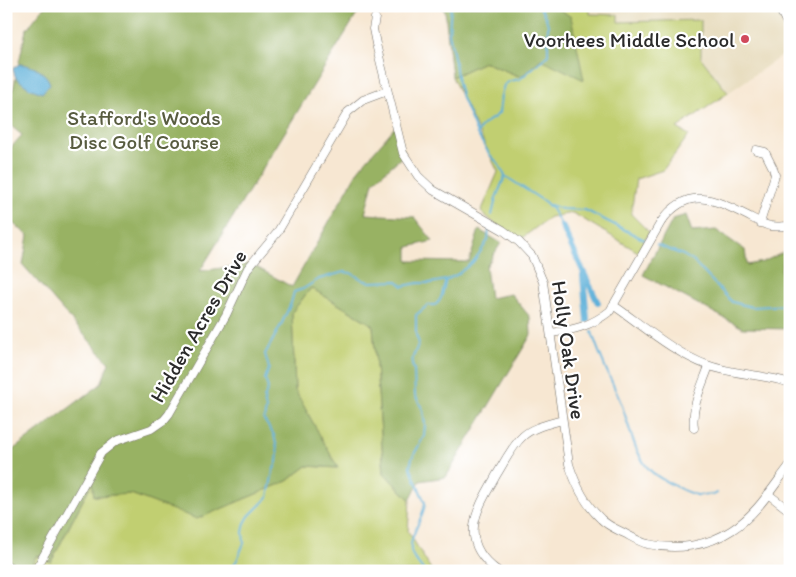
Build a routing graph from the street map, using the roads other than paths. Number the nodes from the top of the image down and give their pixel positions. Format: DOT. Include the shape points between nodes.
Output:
graph roads {
  1 [pos="778,6"];
  2 [pos="375,18"];
  3 [pos="790,29"];
  4 [pos="387,91"];
  5 [pos="756,150"];
  6 [pos="760,223"];
  7 [pos="790,226"];
  8 [pos="613,305"];
  9 [pos="551,333"];
  10 [pos="709,366"];
  11 [pos="790,383"];
  12 [pos="562,420"];
  13 [pos="694,428"];
  14 [pos="790,465"];
  15 [pos="768,494"];
  16 [pos="790,511"];
  17 [pos="6,565"];
  18 [pos="17,571"];
  19 [pos="35,571"];
  20 [pos="498,571"];
  1 -- 3 [label="street"];
  2 -- 4 [label="street, Holly Oak Drive" via="373,29"];
  4 -- 9 [label="street, Holly Oak Drive" via="403,153 418,176 433,190 503,230 532,256 543,282"];
  4 -- 19 [label="street, Hidden Acres Drive" via="363,100 348,112 277,233 248,268 226,315 169,414 150,429 116,441 102,453"];
  5 -- 6 [label="street" via="765,152 774,175"];
  6 -- 7 [label="street"];
  6 -- 8 [label="street" via="718,202 698,197 684,202 667,213"];
  8 -- 9 [label="street" via="588,325"];
  8 -- 10 [label="street" via="681,352"];
  9 -- 12 [label="street, Holly Oak Drive"];
  10 -- 11 [label="street"];
  10 -- 13 [label="street" via="692,417"];
  12 -- 15 [label="street, Holly Oak Drive" via="573,477 591,507 608,525 648,544 682,547 717,538 748,518"];
  12 -- 20 [label="street" via="531,430 523,436 514,446 476,514 473,529 478,550"];
  14 -- 15 [label="street, Holly Oak Drive"];
  15 -- 16 [label="street"];
  17 -- 18 [label="street"];
}
